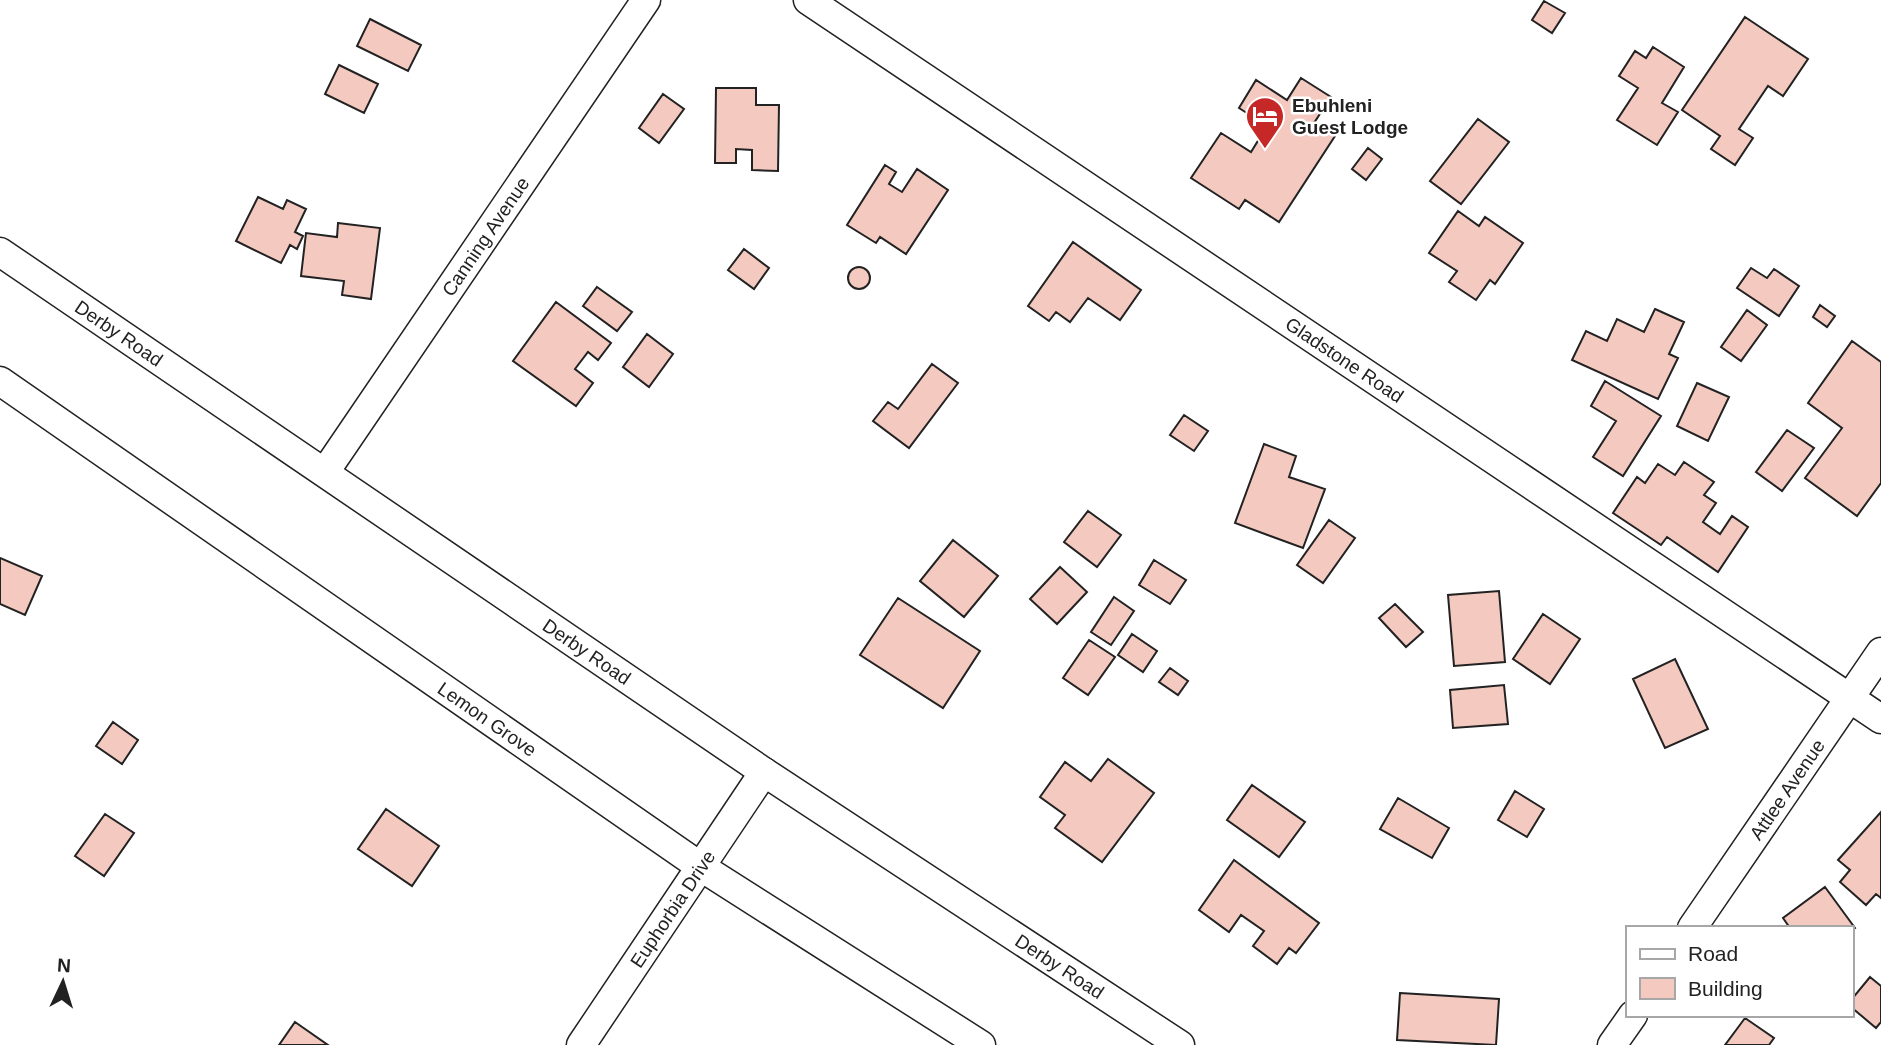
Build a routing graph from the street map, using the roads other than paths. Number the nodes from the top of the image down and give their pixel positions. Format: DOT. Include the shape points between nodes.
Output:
graph roads {
  1 [pos="646,0"];
  2 [pos="808,0"];
  3 [pos="0,253"];
  4 [pos="0,381"];
  5 [pos="326,472"];
  6 [pos="1881,652"];
  7 [pos="1849,698"];
  8 [pos="1881,719"];
  9 [pos="764,772"];
  10 [pos="701,867"];
  11 [pos="1693,926"];
  12 [pos="1632,1017"];
  13 [pos="581,1045"];
  14 [pos="981,1045"];
  15 [pos="1180,1045"];
  16 [pos="1612,1045"];
  1 -- 5 [label="street, Canning Avenue"];
  2 -- 7 [label="street, Gladstone Road"];
  3 -- 5 [label="street, Derby Road"];
  4 -- 10 [label="street, Lemon Grove"];
  5 -- 9 [label="street, Derby Road"];
  6 -- 7 [label="street, Attlee Avenue"];
  7 -- 8 [label="street, Gladstone Road"];
  7 -- 11 [label="street, Attlee Avenue"];
  9 -- 10 [label="street, Euphorbia Drive"];
  9 -- 15 [label="street, Derby Road"];
  10 -- 13 [label="street, Euphorbia Drive"];
  10 -- 14 [label="street, Lemon Grove"];
  12 -- 16 [label="street"];
}
